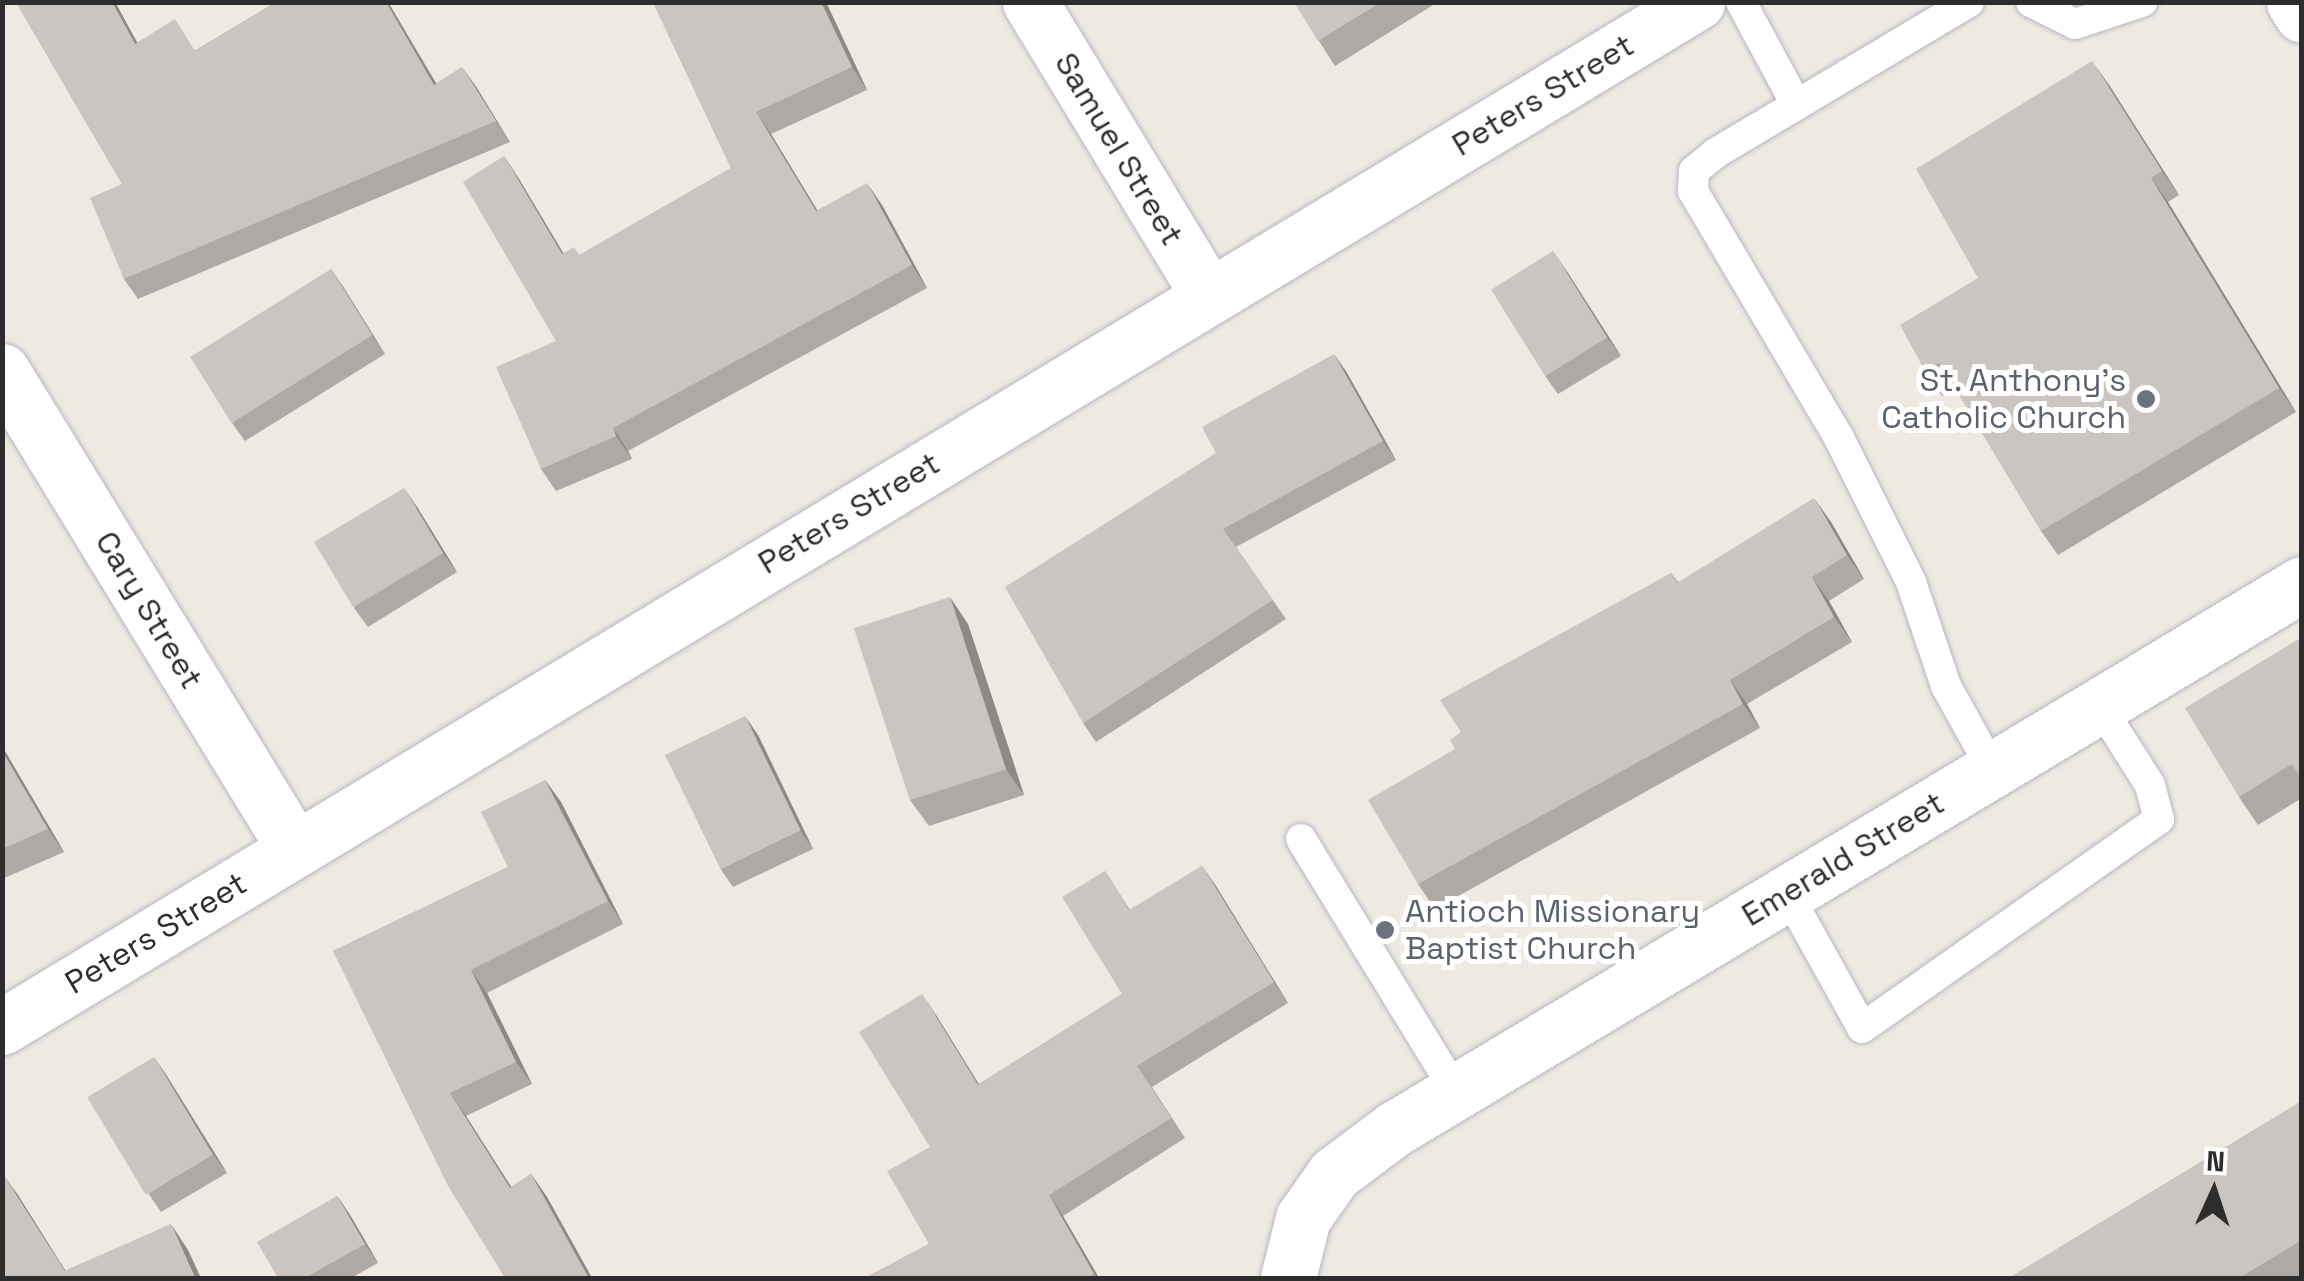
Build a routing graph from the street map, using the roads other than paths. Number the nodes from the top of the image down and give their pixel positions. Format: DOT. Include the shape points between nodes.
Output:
graph roads {
  1 [pos="1030,2"];
  2 [pos="1698,2"];
  3 [pos="1741,2"];
  4 [pos="1969,2"];
  5 [pos="2031,2"];
  6 [pos="2142,2"];
  7 [pos="2294,2"];
  8 [pos="2302,15"];
  9 [pos="1796,104"];
  10 [pos="1208,295"];
  11 [pos="2,370"];
  12 [pos="2302,584"];
  13 [pos="2099,705"];
  14 [pos="1992,769"];
  15 [pos="1301,839"];
  16 [pos="294,848"];
  17 [pos="1788,893"];
  18 [pos="2,1028"];
  19 [pos="1456,1092"];
  20 [pos="1288,1278"];
  1 -- 10 [label="street, Samuel Street"];
  2 -- 10 [label="street, Peters Street"];
  3 -- 9 [label="lane"];
  4 -- 9 [label="lane"];
  5 -- 6 [label="lane" via="2075,24"];
  7 -- 8 [label="street"];
  9 -- 14 [label="lane" via="1694,171 1694,191 1838,438 1911,582 1946,686"];
  10 -- 16 [label="street, Peters Street"];
  11 -- 16 [label="street, Cary Street"];
  12 -- 13 [label="street, Emerald Street"];
  13 -- 14 [label="street, Emerald Street"];
  13 -- 17 [label="lane" via="2150,784 2159,819 1862,1028"];
  14 -- 17 [label="street, Emerald Street"];
  15 -- 19 [label="lane"];
  16 -- 18 [label="street, Peters Street"];
  17 -- 19 [label="street, Emerald Street"];
  19 -- 20 [label="street, Emerald Street" via="1334,1174 1303,1218"];
}
